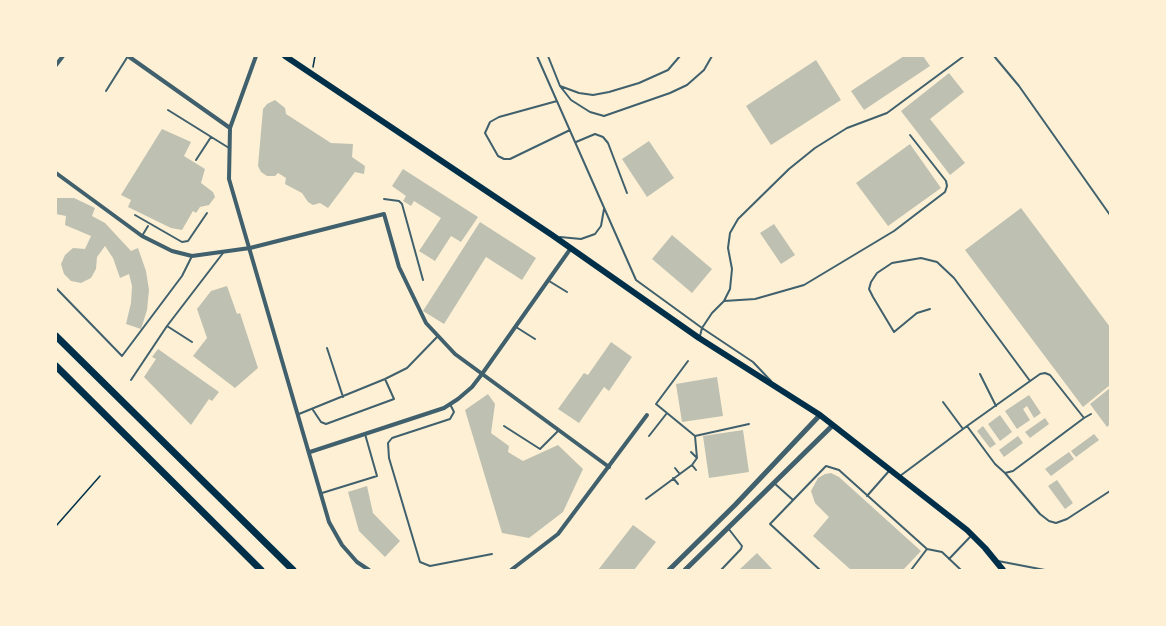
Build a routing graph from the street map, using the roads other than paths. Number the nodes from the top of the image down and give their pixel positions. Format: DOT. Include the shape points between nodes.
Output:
graph roads {
  1 [pos="63,56"];
  2 [pos="128,56"];
  3 [pos="256,56"];
  4 [pos="285,56"];
  5 [pos="537,56"];
  6 [pos="548,56"];
  7 [pos="680,56"];
  8 [pos="712,56"];
  9 [pos="964,56"];
  10 [pos="994,56"];
  11 [pos="56,65"];
  12 [pos="560,86"];
  13 [pos="106,91"];
  14 [pos="557,101"];
  15 [pos="168,110"];
  16 [pos="230,128"];
  17 [pos="570,130"];
  18 [pos="910,135"];
  19 [pos="211,137"];
  20 [pos="576,142"];
  21 [pos="229,148"];
  22 [pos="196,160"];
  23 [pos="56,172"];
  24 [pos="58,177"];
  25 [pos="627,193"];
  26 [pos="384,199"];
  27 [pos="604,209"];
  28 [pos="207,213"];
  29 [pos="135,214"];
  30 [pos="1110,214"];
  31 [pos="149,224"];
  32 [pos="552,235"];
  33 [pos="142,236"];
  34 [pos="250,248"];
  35 [pos="571,248"];
  36 [pos="224,253"];
  37 [pos="192,256"];
  38 [pos="423,280"];
  39 [pos="549,280"];
  40 [pos="56,288"];
  41 [pos="567,292"];
  42 [pos="724,301"];
  43 [pos="930,309"];
  44 [pos="167,326"];
  45 [pos="516,327"];
  46 [pos="702,328"];
  47 [pos="56,336"];
  48 [pos="438,336"];
  49 [pos="699,338"];
  50 [pos="535,339"];
  51 [pos="192,342"];
  52 [pos="327,348"];
  53 [pos="688,361"];
  54 [pos="56,366"];
  55 [pos="482,374"];
  56 [pos="980,374"];
  57 [pos="385,379"];
  58 [pos="131,380"];
  59 [pos="1030,381"];
  60 [pos="775,385"];
  61 [pos="343,397"];
  62 [pos="943,402"];
  63 [pos="450,404"];
  64 [pos="996,406"];
  65 [pos="313,409"];
  66 [pos="667,413"];
  67 [pos="299,414"];
  68 [pos="1091,414"];
  69 [pos="647,415"];
  70 [pos="820,415"];
  71 [pos="1084,418"];
  72 [pos="749,424"];
  73 [pos="504,426"];
  74 [pos="833,426"];
  75 [pos="967,426"];
  76 [pos="963,429"];
  77 [pos="559,430"];
  78 [pos="365,434"];
  79 [pos="649,436"];
  80 [pos="695,436"];
  81 [pos="310,452"];
  82 [pos="691,452"];
  83 [pos="697,458"];
  84 [pos="692,465"];
  85 [pos="609,467"];
  86 [pos="675,468"];
  87 [pos="891,469"];
  88 [pos="696,470"];
  89 [pos="680,473"];
  90 [pos="1005,473"];
  91 [pos="900,476"];
  92 [pos="673,478"];
  93 [pos="774,483"];
  94 [pos="678,484"];
  95 [pos="1110,491"];
  96 [pos="322,493"];
  97 [pos="867,496"];
  98 [pos="646,500"];
  99 [pos="793,500"];
  100 [pos="728,528"];
  101 [pos="972,536"];
  102 [pos="927,549"];
  103 [pos="492,554"];
  104 [pos="949,558"];
  105 [pos="995,560"];
  106 [pos="261,570"];
  107 [pos="293,570"];
  108 [pos="369,570"];
  109 [pos="511,570"];
  110 [pos="669,570"];
  111 [pos="685,570"];
  112 [pos="721,570"];
  113 [pos="820,570"];
  114 [pos="911,570"];
  115 [pos="961,570"];
  116 [pos="1002,570"];
  117 [pos="1045,570"];
  1 -- 11 [label="street"];
  2 -- 13 [label="lane"];
  2 -- 16 [label="street"];
  3 -- 16 [label="street"];
  4 -- 32 [label="main road"];
  5 -- 14 [label="lane"];
  6 -- 12 [label="lane"];
  7 -- 12 [label="lane" via="668,70 609,92 594,95"];
  8 -- 12 [label="lane" via="705,70 687,85 604,116 571,100"];
  9 -- 42 [label="lane" via="887,113 847,128 815,148 758,198 729,233 732,279"];
  10 -- 30 [label="lane"];
  14 -- 17 [label="lane"];
  14 -- 17 [label="lane" via="500,117 490,122 485,133 498,156 510,159"];
  15 -- 19 [label="lane"];
  16 -- 21 [label="street"];
  17 -- 20 [label="lane"];
  18 -- 42 [label="lane" via="946,181 945,192 894,231 804,285 755,299"];
  19 -- 21 [label="lane"];
  19 -- 22 [label="lane"];
  20 -- 25 [label="lane" via="595,134 603,137"];
  20 -- 27 [label="lane"];
  21 -- 34 [label="street" via="229,179"];
  23 -- 24 [label="street"];
  24 -- 33 [label="street"];
  26 -- 38 [label="lane" via="402,204"];
  27 -- 32 [label="lane" via="595,234 581,239"];
  27 -- 46 [label="lane" via="636,280"];
  28 -- 31 [label="lane" via="188,241"];
  29 -- 31 [label="lane"];
  31 -- 33 [label="lane"];
  32 -- 35 [label="main road"];
  33 -- 37 [label="street"];
  34 -- 36 [label="street"];
  34 -- 48 [label="street" via="384,214 411,296"];
  34 -- 67 [label="street"];
  35 -- 39 [label="street"];
  35 -- 49 [label="main road"];
  36 -- 37 [label="street"];
  36 -- 44 [label="lane"];
  37 -- 40 [label="lane" via="182,276 122,356"];
  39 -- 41 [label="lane"];
  39 -- 45 [label="street"];
  42 -- 46 [label="lane"];
  43 -- 59 [label="lane" via="917,313 894,332 869,289 871,282 892,263 921,258 937,262 954,278"];
  44 -- 51 [label="lane"];
  44 -- 58 [label="lane"];
  45 -- 50 [label="lane"];
  45 -- 55 [label="street"];
  46 -- 49 [label="lane"];
  46 -- 60 [label="lane" via="753,362"];
  47 -- 107 [label="highway"];
  48 -- 55 [label="street"];
  48 -- 57 [label="lane" via="406,368"];
  49 -- 60 [label="main road"];
  52 -- 61 [label="lane"];
  53 -- 66 [label="lane" via="656,404"];
  54 -- 106 [label="highway"];
  55 -- 63 [label="street"];
  55 -- 77 [label="street"];
  56 -- 64 [label="lane"];
  57 -- 61 [label="lane"];
  57 -- 65 [label="lane" via="394,399 326,424"];
  59 -- 64 [label="lane"];
  59 -- 71 [label="lane" via="1040,374 1050,375"];
  60 -- 70 [label="main road"];
  61 -- 65 [label="lane"];
  62 -- 76 [label="lane"];
  63 -- 78 [label="street"];
  63 -- 103 [label="lane" via="454,412 450,419 392,438 388,458 420,562 430,566"];
  64 -- 75 [label="lane"];
  65 -- 67 [label="lane"];
  66 -- 79 [label="lane"];
  66 -- 80 [label="lane"];
  67 -- 81 [label="street"];
  68 -- 71 [label="lane"];
  69 -- 85 [label="street"];
  70 -- 74 [label="main road"];
  70 -- 110 [label="street"];
  71 -- 90 [label="lane"];
  72 -- 80 [label="lane"];
  73 -- 77 [label="lane" via="540,449"];
  74 -- 87 [label="main road"];
  74 -- 93 [label="street"];
  75 -- 76 [label="lane"];
  75 -- 90 [label="lane"];
  76 -- 91 [label="lane"];
  77 -- 85 [label="street"];
  78 -- 81 [label="street"];
  78 -- 96 [label="lane" via="376,476"];
  80 -- 83 [label="lane"];
  81 -- 96 [label="street"];
  82 -- 83 [label="lane"];
  83 -- 84 [label="lane"];
  84 -- 88 [label="lane"];
  84 -- 89 [label="lane"];
  85 -- 109 [label="street" via="558,534"];
  86 -- 89 [label="lane"];
  87 -- 91 [label="main road"];
  87 -- 97 [label="lane"];
  89 -- 92 [label="lane"];
  90 -- 95 [label="lane" via="1049,522 1067,519"];
  91 -- 101 [label="main road"];
  92 -- 94 [label="lane"];
  92 -- 98 [label="lane"];
  93 -- 99 [label="lane"];
  93 -- 100 [label="street"];
  96 -- 108 [label="street" via="329,522 342,545"];
  97 -- 99 [label="lane" via="839,470 826,466"];
  97 -- 102 [label="lane"];
  99 -- 113 [label="lane" via="770,524"];
  100 -- 111 [label="street"];
  100 -- 112 [label="lane" via="742,546"];
  101 -- 104 [label="lane"];
  101 -- 105 [label="main road"];
  102 -- 104 [label="lane"];
  102 -- 114 [label="lane"];
  104 -- 115 [label="lane"];
  105 -- 116 [label="main road"];
  105 -- 117 [label="lane"];
}
